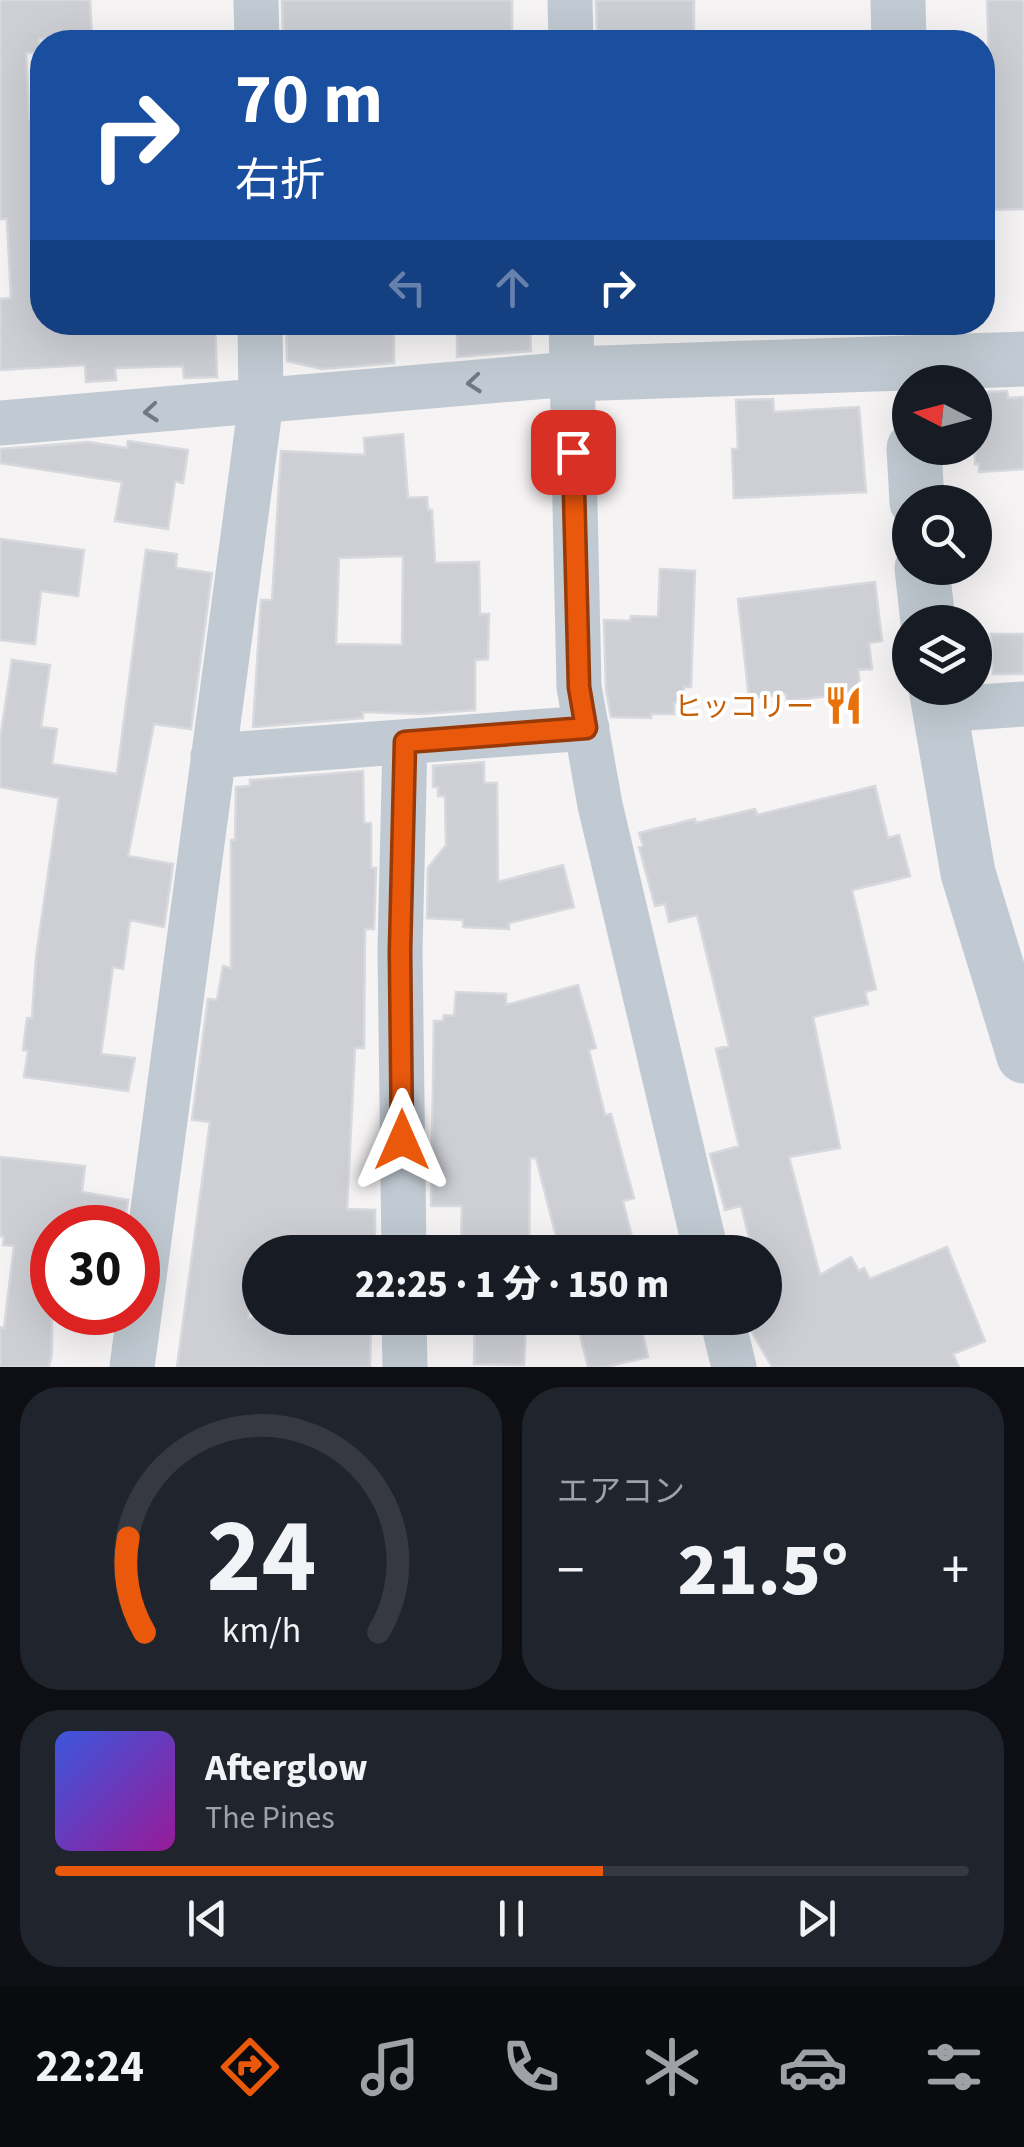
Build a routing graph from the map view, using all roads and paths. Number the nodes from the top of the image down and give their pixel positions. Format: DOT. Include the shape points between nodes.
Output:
graph roads {
  1 [pos="256,0"];
  2 [pos="570,0"];
  3 [pos="898,0"];
  4 [pos="257,30"];
  5 [pos="570,30"];
  6 [pos="899,30"];
  7 [pos="260,335"];
  8 [pos="571,348"];
  9 [pos="1024,359"];
  10 [pos="908,360"];
  11 [pos="261,402"];
  12 [pos="0,423"];
  13 [pos="992,702"];
  14 [pos="1024,704"];
  15 [pos="938,705"];
  16 [pos="586,728"];
  17 [pos="405,742"];
  18 [pos="214,756"];
  19 [pos="1024,1056"];
  20 [pos="404,1235"];
  21 [pos="702,1235"];
  22 [pos="404,1335"];
  23 [pos="726,1335"];
  24 [pos="132,1367"];
  25 [pos="405,1367"];
  26 [pos="734,1367"];
  1 -- 4 [label="street"];
  2 -- 5 [label="street"];
  3 -- 6 [label="street"];
  7 -- 11 [label="street"];
  8 -- 10 [label="street"];
  8 -- 11 [label="street, one-way"];
  8 -- 16 [label="street" via="579,687"];
  9 -- 10 [label="street"];
  11 -- 12 [label="street, one-way"];
  11 -- 18 [label="street"];
  13 -- 14 [label="street"];
  15 -- 19 [label="street" via="968,873"];
  16 -- 17 [label="street"];
  16 -- 21 [label="street"];
  17 -- 18 [label="street"];
  17 -- 20 [label="street"];
  18 -- 24 [label="street"];
  22 -- 25 [label="street"];
  23 -- 26 [label="street"];
}
